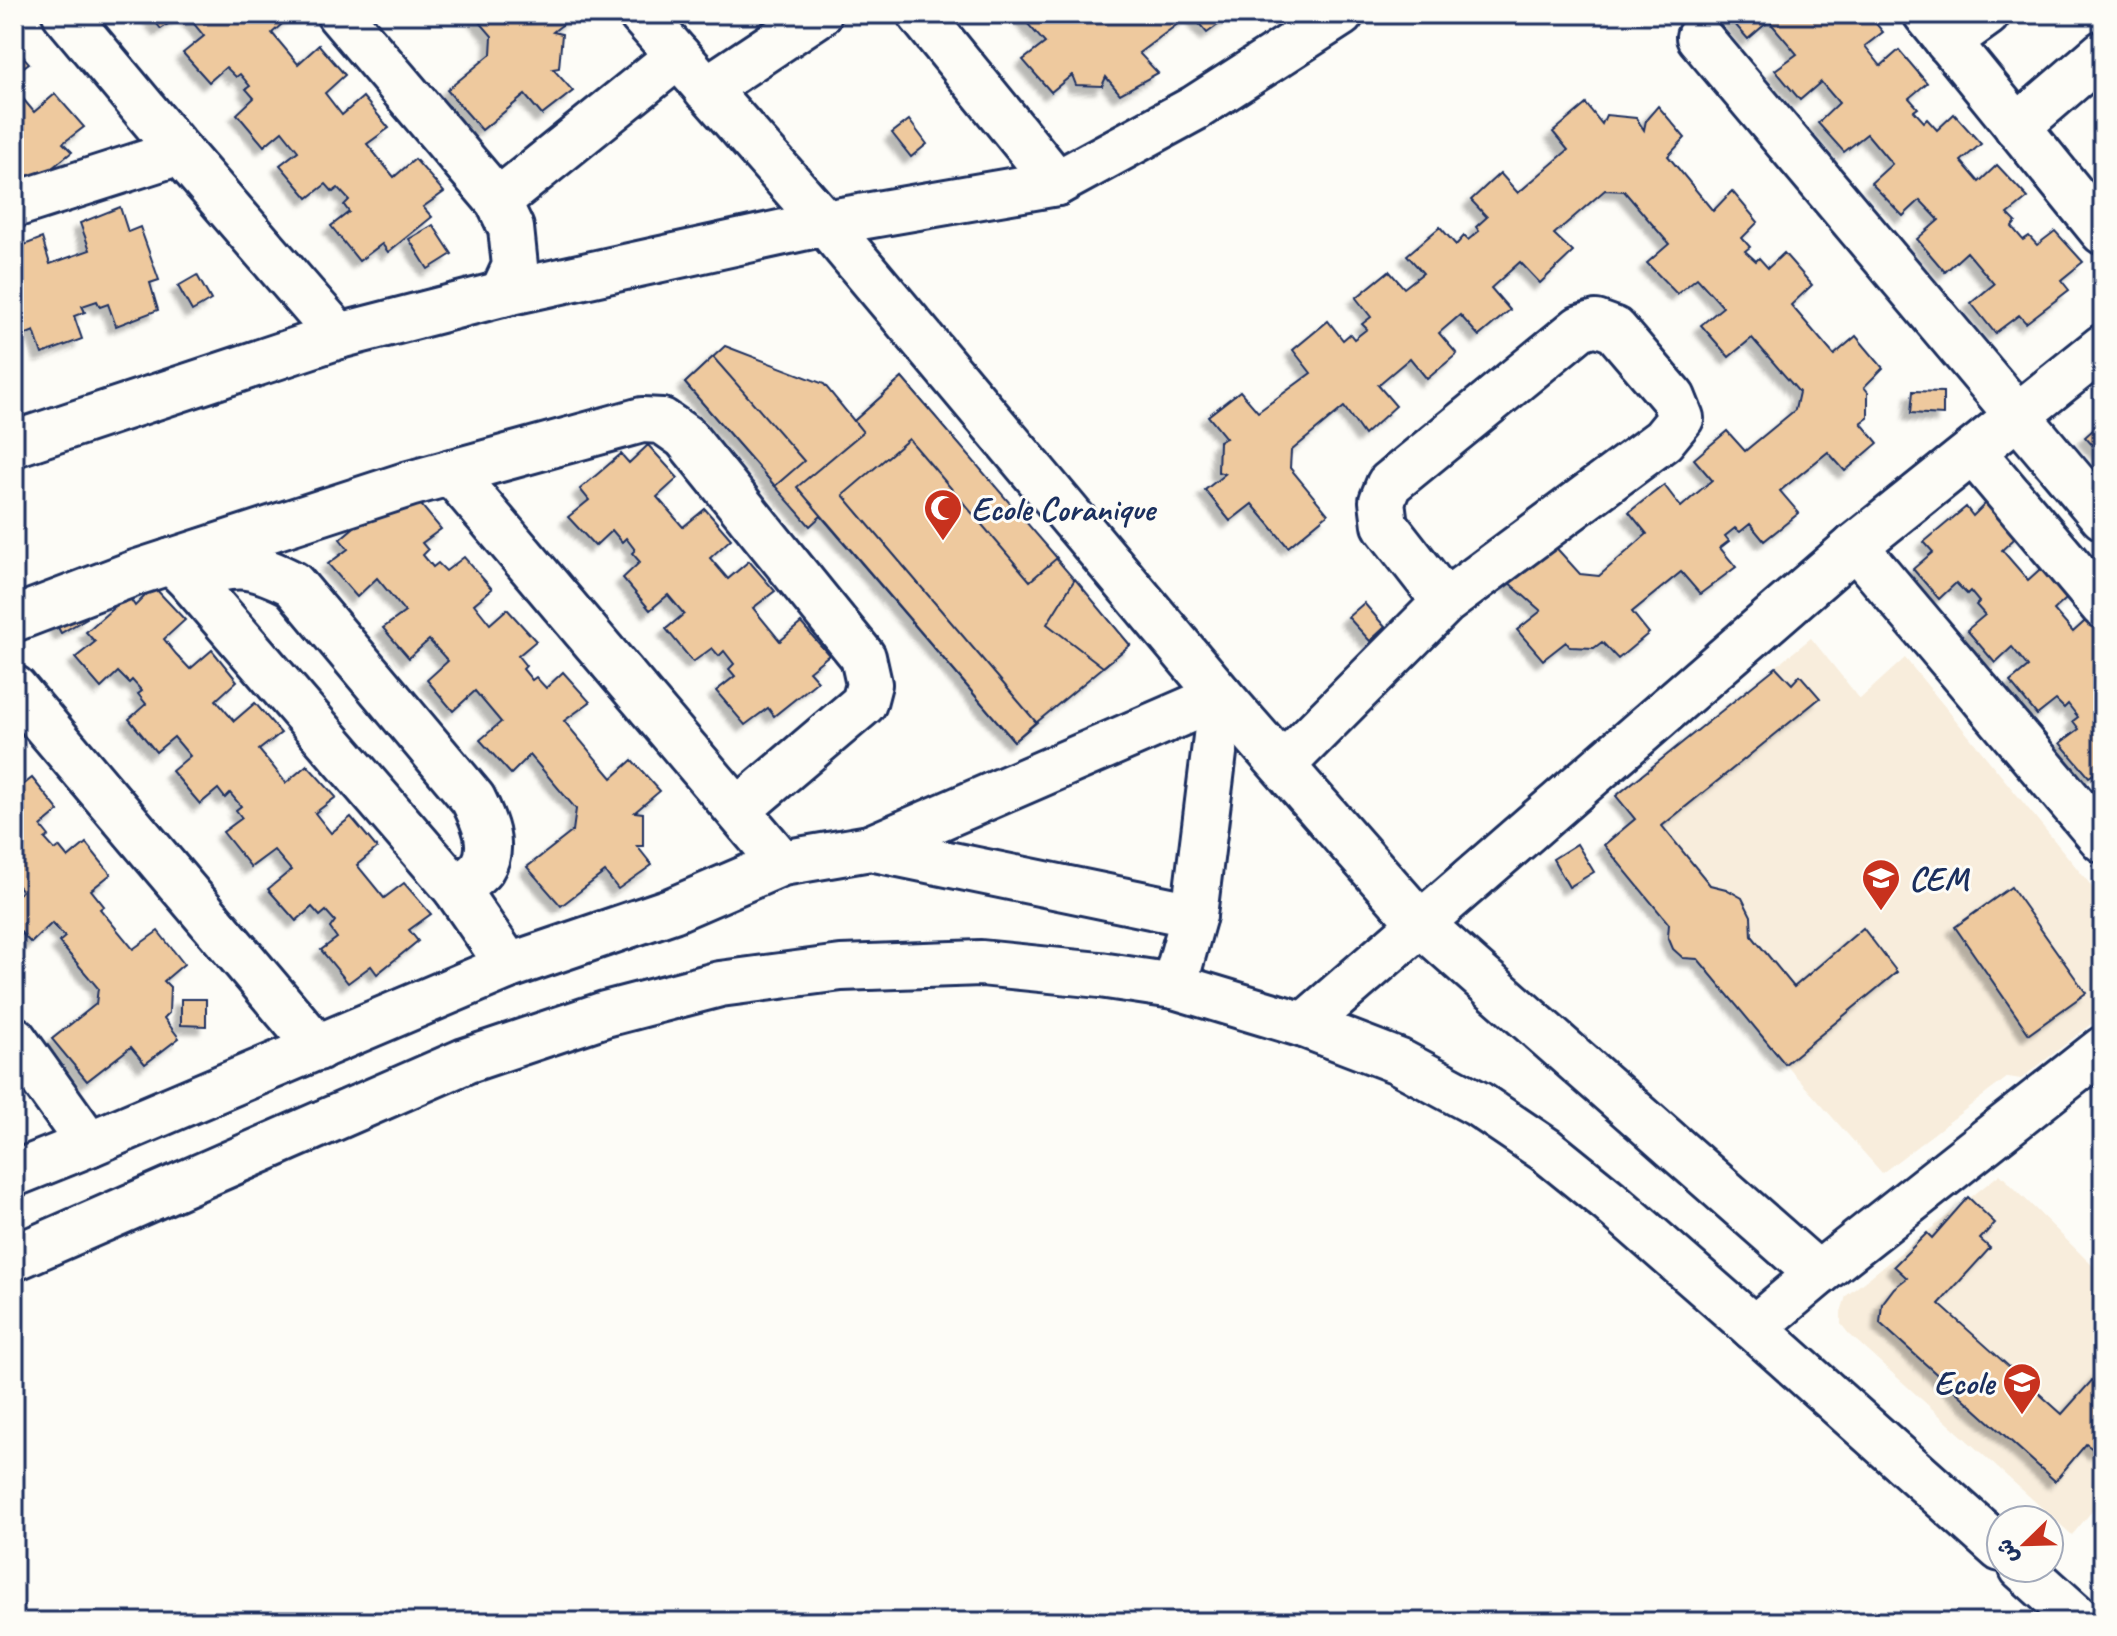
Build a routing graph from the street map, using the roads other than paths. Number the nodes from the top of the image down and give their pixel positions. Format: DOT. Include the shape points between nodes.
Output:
graph roads {
  1 [pos="65,14"];
  2 [pos="339,14"];
  3 [pos="641,14"];
  4 [pos="819,14"];
  5 [pos="1341,14"];
  6 [pos="1987,14"];
  7 [pos="924,16"];
  8 [pos="1937,28"];
  9 [pos="1699,37"];
  10 [pos="2103,53"];
  11 [pos="678,56"];
  12 [pos="706,89"];
  13 [pos="2017,127"];
  14 [pos="180,152"];
  15 [pos="1057,183"];
  16 [pos="498,201"];
  17 [pos="14,205"];
  18 [pos="825,223"];
  19 [pos="2103,232"];
  20 [pos="502,294"];
  21 [pos="339,336"];
  22 [pos="2103,347"];
  23 [pos="2018,416"];
  24 [pos="14,444"];
  25 [pos="1973,452"];
  26 [pos="451,472"];
  27 [pos="2103,517"];
  28 [pos="1855,546"];
  29 [pos="180,570"];
  30 [pos="1445,602"];
  31 [pos="2103,606"];
  32 [pos="14,619"];
  33 [pos="14,688"];
  34 [pos="1221,696"];
  35 [pos="1283,765"];
  36 [pos="738,810"];
  37 [pos="2103,840"];
  38 [pos="870,848"];
  39 [pos="782,863"];
  40 [pos="456,889"];
  41 [pos="1194,915"];
  42 [pos="1421,924"];
  43 [pos="509,966"];
  44 [pos="1174,986"];
  45 [pos="1304,1025"];
  46 [pos="14,1039"];
  47 [pos="318,1048"];
  48 [pos="2103,1049"];
  49 [pos="89,1144"];
  50 [pos="14,1174"];
  51 [pos="14,1258"];
  52 [pos="1818,1274"];
  53 [pos="1754,1328"];
  54 [pos="1985,1535"];
  55 [pos="2040,1584"];
  56 [pos="2082,1622"];
  1 -- 14 [label="street"];
  2 -- 16 [label="street"];
  3 -- 11 [label="street"];
  4 -- 12 [label="street"];
  5 -- 15 [label="street" via="1195,108"];
  6 -- 8 [label="street"];
  7 -- 15 [label="street"];
  8 -- 13 [label="street"];
  9 -- 23 [label="street"];
  10 -- 13 [label="street"];
  11 -- 12 [label="street"];
  11 -- 16 [label="street"];
  12 -- 18 [label="street"];
  13 -- 19 [label="street"];
  14 -- 17 [label="street"];
  14 -- 21 [label="street"];
  15 -- 18 [label="street"];
  16 -- 20 [label="street" via="511,228 515,266"];
  18 -- 20 [label="street"];
  18 -- 34 [label="street"];
  20 -- 21 [label="street"];
  21 -- 24 [label="street"];
  22 -- 23 [label="street"];
  23 -- 25 [label="street"];
  23 -- 27 [label="street"];
  25 -- 28 [label="street"];
  25 -- 31 [label="street"];
  26 -- 29 [label="street"];
  26 -- 36 [label="street"];
  26 -- 36 [label="street" via="642,420 662,421 685,437 863,657 869,684 864,703"];
  28 -- 37 [label="street"];
  28 -- 42 [label="street"];
  29 -- 32 [label="street" via="135,573"];
  29 -- 40 [label="street"];
  29 -- 40 [label="street" via="246,566 293,584 473,799 485,824 488,850 481,869"];
  30 -- 30 [label="street" via="1663,440 1681,418 1673,398 1615,330 1596,323 1580,328 1389,484 1382,501 1385,525"];
  30 -- 35 [label="street"];
  33 -- 47 [label="street"];
  34 -- 35 [label="street"];
  34 -- 38 [label="street"];
  34 -- 41 [label="street"];
  35 -- 42 [label="street"];
  36 -- 39 [label="street"];
  38 -- 39 [label="street"];
  38 -- 41 [label="street"];
  39 -- 43 [label="street" via="673,910"];
  40 -- 43 [label="street"];
  41 -- 44 [label="street"];
  42 -- 45 [label="street"];
  42 -- 52 [label="street"];
  43 -- 47 [label="street"];
  44 -- 45 [label="street"];
  44 -- 51 [label="street" via="981,963 841,968 720,984 605,1014 465,1061"];
  45 -- 53 [label="street" via="1398,1061 1478,1104 1609,1201"];
  46 -- 49 [label="street"];
  47 -- 49 [label="street"];
  48 -- 52 [label="street"];
  49 -- 50 [label="street"];
  52 -- 53 [label="street"];
  53 -- 54 [label="street"];
  55 -- 56 [label="street"];
}
